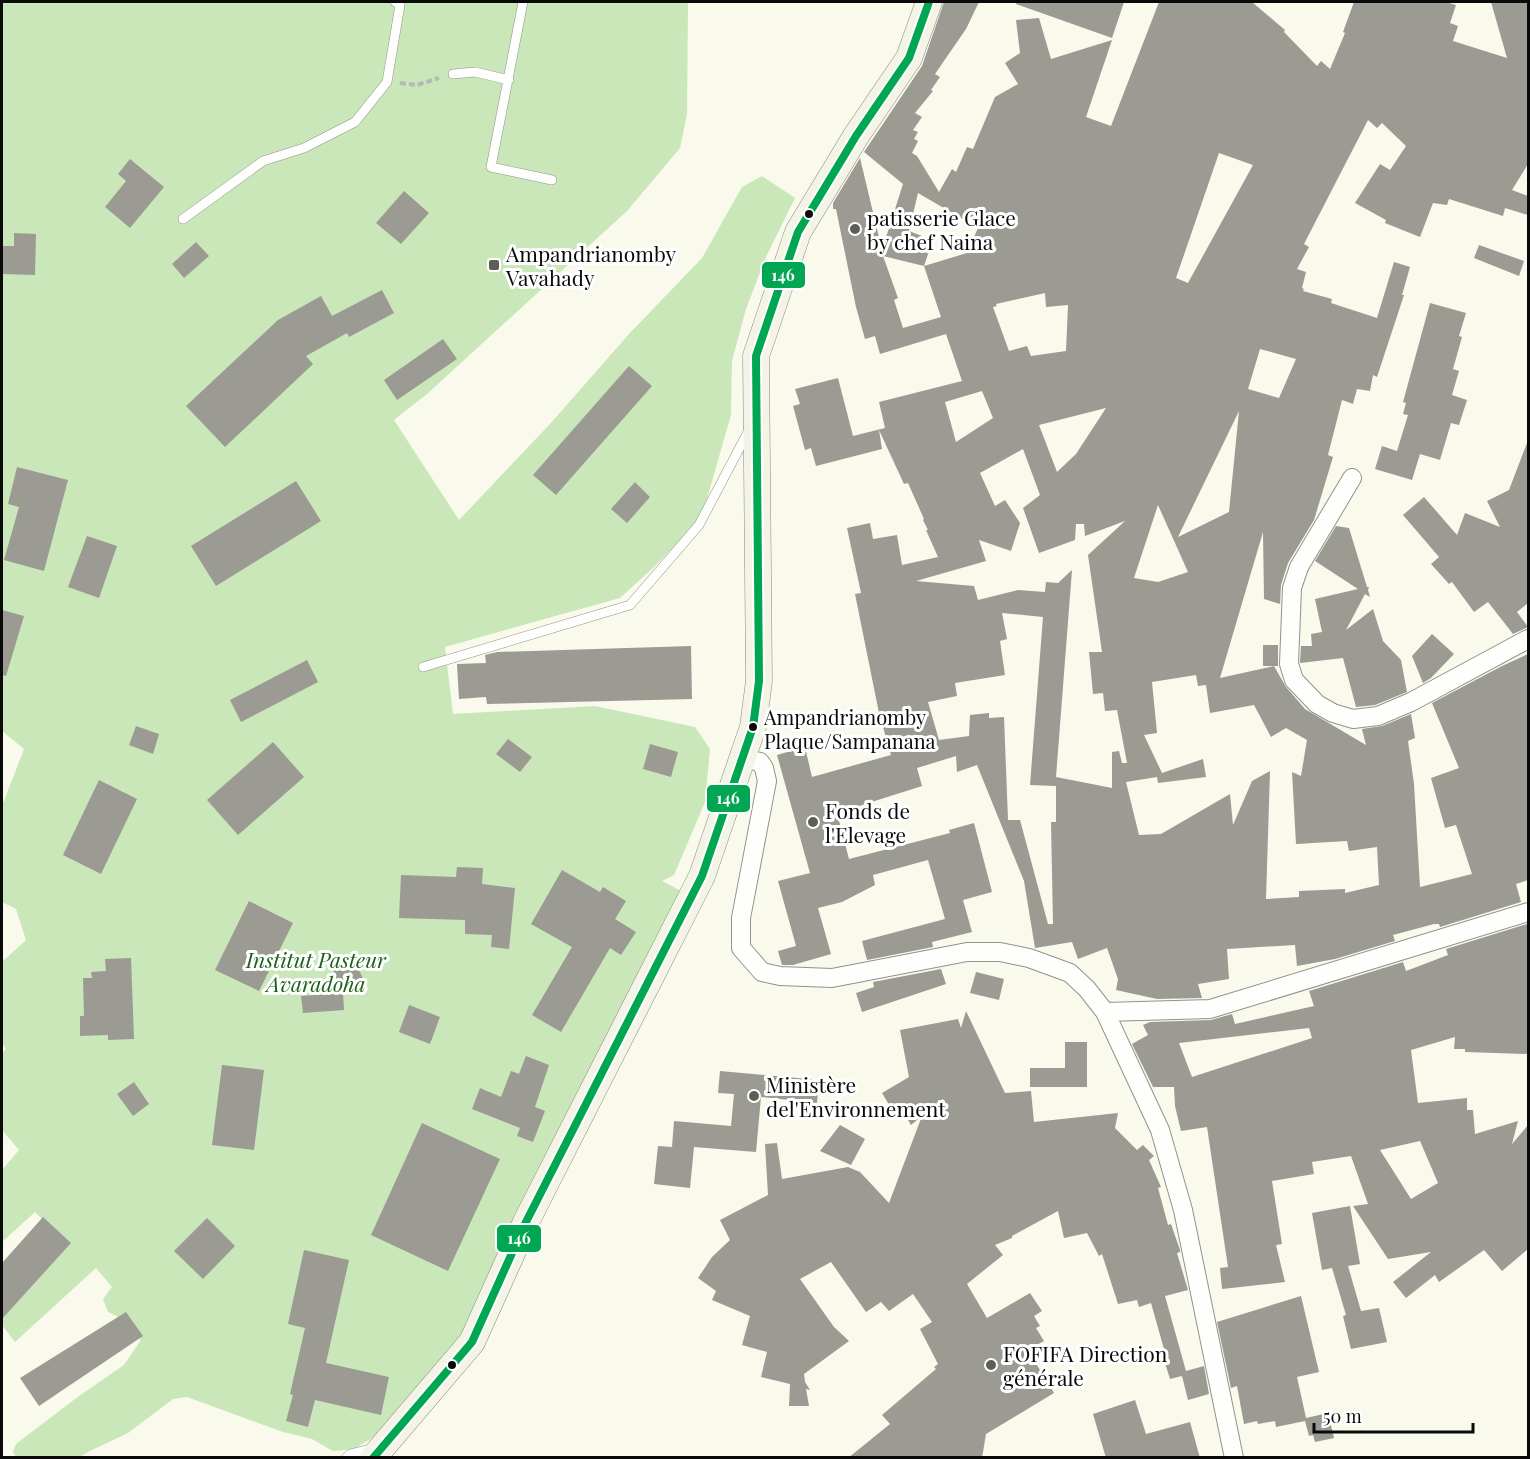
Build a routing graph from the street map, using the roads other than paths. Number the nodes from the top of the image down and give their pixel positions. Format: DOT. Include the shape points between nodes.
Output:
graph roads {
  1 [pos="395,2"];
  2 [pos="524,2"];
  3 [pos="929,2"];
  4 [pos="453,74"];
  5 [pos="509,80"];
  6 [pos="552,180"];
  7 [pos="183,219"];
  8 [pos="756,417"];
  9 [pos="1352,478"];
  10 [pos="1528,639"];
  11 [pos="423,667"];
  12 [pos="743,758"];
  13 [pos="1528,912"];
  14 [pos="1105,1012"];
  15 [pos="378,1451"];
  16 [pos="346,1458"];
  17 [pos="1234,1458"];
  1 -- 7 [label="lane" via="400,5 387,82 355,122 304,148 263,161"];
  2 -- 5 [label="lane"];
  3 -- 8 [label="main road" via="909,58 798,232 756,356"];
  4 -- 5 [label="lane" via="475,72"];
  5 -- 6 [label="lane" via="491,167"];
  8 -- 11 [label="lane" via="699,525 630,604"];
  8 -- 12 [label="main road" via="759,681 753,727"];
  9 -- 10 [label="street" via="1299,567 1292,588 1289,664 1294,680 1317,704 1333,714 1353,719 1378,716"];
  12 -- 14 [label="street" via="760,762 767,781 741,918 741,948 762,972 832,978 967,952 1000,952 1070,973"];
  12 -- 15 [label="main road" via="702,876 526,1222 472,1342"];
  13 -- 14 [label="street" via="1210,1008"];
  14 -- 17 [label="street" via="1160,1130 1172,1169"];
  15 -- 16 [label="lane" via="350,1454"];
}
